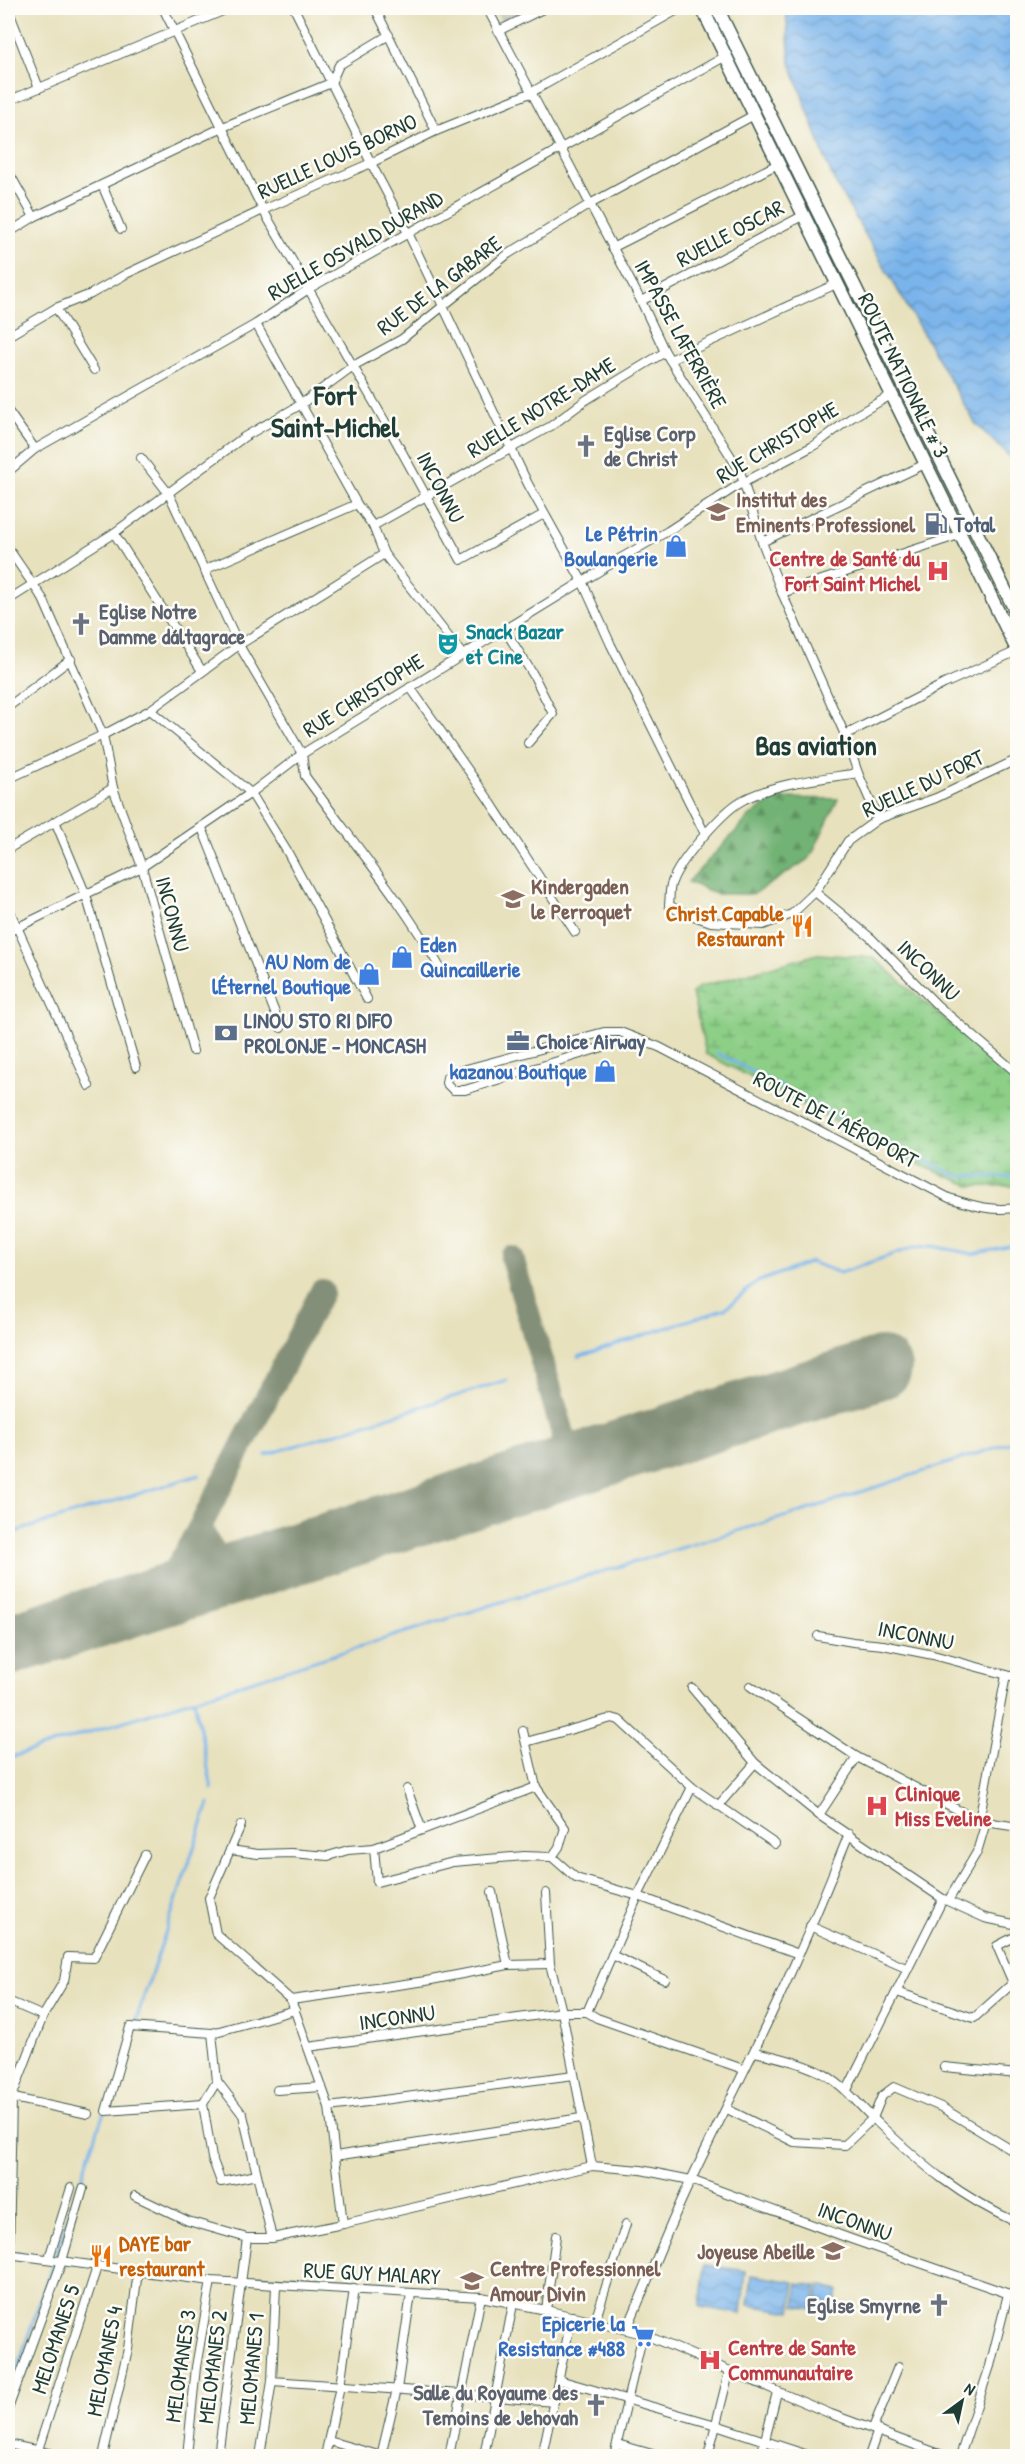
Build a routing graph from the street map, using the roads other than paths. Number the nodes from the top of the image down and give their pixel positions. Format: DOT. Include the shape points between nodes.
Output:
graph roads {
  1 [pos="163,8"];
  2 [pos="230,8"];
  3 [pos="294,8"];
  4 [pos="375,8"];
  5 [pos="487,8"];
  6 [pos="545,8"];
  7 [pos="681,8"];
  8 [pos="702,8"];
  9 [pos="717,8"];
  10 [pos="8,9"];
  11 [pos="498,31"];
  12 [pos="174,32"];
  13 [pos="389,35"];
  14 [pos="726,56"];
  15 [pos="332,83"];
  16 [pos="39,88"];
  17 [pos="530,93"];
  18 [pos="8,101"];
  19 [pos="754,115"];
  20 [pos="224,127"];
  21 [pos="436,131"];
  22 [pos="561,147"];
  23 [pos="371,163"];
  24 [pos="778,164"];
  25 [pos="8,171"];
  26 [pos="102,185"];
  27 [pos="590,204"];
  28 [pos="263,210"];
  29 [pos="804,215"];
  30 [pos="34,217"];
  31 [pos="121,229"];
  32 [pos="8,233"];
  33 [pos="409,235"];
  34 [pos="612,248"];
  35 [pos="836,284"];
  36 [pos="310,288"];
  37 [pos="641,301"];
  38 [pos="442,307"];
  39 [pos="56,308"];
  40 [pos="256,324"];
  41 [pos="8,336"];
  42 [pos="665,352"];
  43 [pos="670,360"];
  44 [pos="354,366"];
  45 [pos="94,370"];
  46 [pos="891,395"];
  47 [pos="300,405"];
  48 [pos="8,411"];
  49 [pos="34,449"];
  50 [pos="511,449"];
  51 [pos="141,458"];
  52 [pos="925,464"];
  53 [pos="8,472"];
  54 [pos="743,483"];
  55 [pos="169,494"];
  56 [pos="426,498"];
  57 [pos="357,504"];
  58 [pos="544,514"];
  59 [pos="373,526"];
  60 [pos="114,533"];
  61 [pos="959,535"];
  62 [pos="762,542"];
  63 [pos="8,548"];
  64 [pos="384,554"];
  65 [pos="994,568"];
  66 [pos="204,570"];
  67 [pos="979,574"];
  68 [pos="582,581"];
  69 [pos="34,585"];
  70 [pos="782,593"];
  71 [pos="8,600"];
  72 [pos="1017,615"];
  73 [pos="505,630"];
  74 [pos="239,645"];
  75 [pos="1017,652"];
  76 [pos="462,654"];
  77 [pos="71,659"];
  78 [pos="202,671"];
  79 [pos="410,687"];
  80 [pos="8,707"];
  81 [pos="150,710"];
  82 [pos="103,735"];
  83 [pos="845,735"];
  84 [pos="528,742"];
  85 [pos="302,754"];
  86 [pos="1017,759"];
  87 [pos="858,773"];
  88 [pos="8,779"];
  89 [pos="113,788"];
  90 [pos="251,794"];
  91 [pos="878,819"];
  92 [pos="55,821"];
  93 [pos="202,828"];
  94 [pos="705,834"];
  95 [pos="8,849"];
  96 [pos="142,867"];
  97 [pos="815,892"];
  98 [pos="86,895"];
  99 [pos="8,907"];
  100 [pos="18,927"];
  101 [pos="8,932"];
  102 [pos="575,932"];
  103 [pos="443,973"];
  104 [pos="367,999"];
  105 [pos="281,1028"];
  106 [pos="642,1041"];
  107 [pos="193,1051"];
  108 [pos="136,1067"];
  109 [pos="1017,1074"];
  110 [pos="89,1086"];
  111 [pos="1017,1207"];
  112 [pos="818,1636"];
  113 [pos="1006,1675"];
  114 [pos="1017,1678"];
  115 [pos="750,1686"];
  116 [pos="692,1688"];
  117 [pos="523,1731"];
  118 [pos="526,1742"];
  119 [pos="857,1757"];
  120 [pos="755,1763"];
  121 [pos="536,1787"];
  122 [pos="692,1787"];
  123 [pos="407,1789"];
  124 [pos="718,1806"];
  125 [pos="819,1815"];
  126 [pos="983,1822"];
  127 [pos="241,1825"];
  128 [pos="1017,1827"];
  129 [pos="422,1830"];
  130 [pos="849,1834"];
  131 [pos="775,1844"];
  132 [pos="374,1848"];
  133 [pos="230,1850"];
  134 [pos="145,1855"];
  135 [pos="552,1857"];
  136 [pos="492,1892"];
  137 [pos="546,1893"];
  138 [pos="638,1896"];
  139 [pos="946,1900"];
  140 [pos="1017,1925"];
  141 [pos="810,1926"];
  142 [pos="1017,1935"];
  143 [pos="799,1954"];
  144 [pos="612,1955"];
  145 [pos="550,1964"];
  146 [pos="508,1965"];
  147 [pos="908,1969"];
  148 [pos="665,1980"];
  149 [pos="897,1992"];
  150 [pos="291,2000"];
  151 [pos="8,2001"];
  152 [pos="295,2010"];
  153 [pos="562,2012"];
  154 [pos="587,2012"];
  155 [pos="43,2016"];
  156 [pos="212,2033"];
  157 [pos="308,2047"];
  158 [pos="755,2052"];
  159 [pos="944,2067"];
  160 [pos="743,2069"];
  161 [pos="1017,2074"];
  162 [pos="574,2075"];
  163 [pos="217,2080"];
  164 [pos="322,2087"];
  165 [pos="277,2090"];
  166 [pos="848,2090"];
  167 [pos="10,2097"];
  168 [pos="203,2104"];
  169 [pos="329,2107"];
  170 [pos="727,2109"];
  171 [pos="88,2114"];
  172 [pos="581,2118"];
  173 [pos="873,2118"];
  174 [pos="1017,2154"];
  175 [pos="335,2156"];
  176 [pos="592,2166"];
  177 [pos="257,2175"];
  178 [pos="691,2180"];
  179 [pos="70,2188"];
  180 [pos="83,2189"];
  181 [pos="135,2196"];
  182 [pos="1017,2223"];
  183 [pos="342,2224"];
  184 [pos="626,2224"];
  185 [pos="556,2236"];
  186 [pos="247,2238"];
  187 [pos="272,2238"];
  188 [pos="8,2254"];
  189 [pos="55,2259"];
  190 [pos="97,2267"];
  191 [pos="138,2271"];
  192 [pos="211,2281"];
  193 [pos="240,2283"];
  194 [pos="276,2286"];
  195 [pos="354,2289"];
  196 [pos="411,2294"];
  197 [pos="1008,2294"];
  198 [pos="481,2297"];
  199 [pos="1017,2297"];
  200 [pos="513,2304"];
  201 [pos="546,2310"];
  202 [pos="572,2316"];
  203 [pos="595,2322"];
  204 [pos="627,2329"];
  205 [pos="643,2334"];
  206 [pos="898,2367"];
  207 [pos="729,2372"];
  208 [pos="559,2380"];
  209 [pos="272,2381"];
  210 [pos="340,2386"];
  211 [pos="397,2389"];
  212 [pos="777,2392"];
  213 [pos="461,2394"];
  214 [pos="495,2397"];
  215 [pos="626,2398"];
  216 [pos="554,2402"];
  217 [pos="8,2409"];
  218 [pos="716,2425"];
  219 [pos="876,2429"];
  220 [pos="764,2440"];
  221 [pos="329,2441"];
  222 [pos="8,2444"];
  223 [pos="617,2444"];
  224 [pos="37,2455"];
  225 [pos="381,2456"];
  226 [pos="61,2457"];
  227 [pos="103,2457"];
  228 [pos="187,2457"];
  229 [pos="218,2457"];
  230 [pos="260,2457"];
  231 [pos="325,2457"];
  232 [pos="449,2457"];
  233 [pos="483,2457"];
  234 [pos="542,2457"];
  235 [pos="614,2457"];
  236 [pos="659,2457"];
  237 [pos="708,2457"];
  238 [pos="761,2457"];
  239 [pos="811,2457"];
  240 [pos="869,2457"];
  241 [pos="945,2457"];
  242 [pos="960,2457"];
  1 -- 12 [label="street, INCONNU"];
  2 -- 12 [label="street"];
  3 -- 15 [label="street"];
  4 -- 13 [label="street"];
  5 -- 11 [label="street, IMPASSE LAFERRIÈRE"];
  6 -- 11 [label="street"];
  7 -- 17 [label="street, RUELLE LOUIS BORNO"];
  8 -- 14 [label="main road"];
  9 -- 65 [label="main road, ROUTE NATIONALE # 3"];
  10 -- 16 [label="street"];
  11 -- 17 [label="street, IMPASSE LAFERRIÈRE"];
  12 -- 16 [label="street"];
  12 -- 20 [label="street, INCONNU"];
  13 -- 15 [label="street" via="339,65"];
  13 -- 21 [label="street"];
  14 -- 19 [label="main road, ROUTE NATIONALE # 3"];
  14 -- 22 [label="street, RUELLE OSVALD DURAND"];
  15 -- 20 [label="street"];
  15 -- 23 [label="street"];
  16 -- 18 [label="street"];
  17 -- 21 [label="street, RUELLE LOUIS BORNO"];
  17 -- 22 [label="street, IMPASSE LAFERRIÈRE"];
  19 -- 24 [label="main road, ROUTE NATIONALE # 3"];
  19 -- 27 [label="street, RUE DE LA GABARE"];
  20 -- 26 [label="street"];
  20 -- 28 [label="street, INCONNU"];
  21 -- 23 [label="street, RUELLE LOUIS BORNO"];
  22 -- 27 [label="street, IMPASSE LAFERRIÈRE"];
  22 -- 33 [label="street, RUELLE OSVALD DURAND"];
  23 -- 28 [label="street, RUELLE LOUIS BORNO"];
  23 -- 33 [label="street"];
  24 -- 29 [label="main road, ROUTE NATIONALE # 3"];
  24 -- 34 [label="street"];
  25 -- 30 [label="street"];
  26 -- 30 [label="street"];
  26 -- 31 [label="street"];
  27 -- 34 [label="street, IMPASSE LAFERRIÈRE"];
  27 -- 38 [label="street, RUE DE LA GABARE" via="508,254"];
  28 -- 36 [label="street, INCONNU"];
  28 -- 39 [label="street, RUELLE LOUIS BORNO"];
  29 -- 35 [label="main road, ROUTE NATIONALE # 3"];
  29 -- 37 [label="street, RUELLE OSCAR"];
  30 -- 32 [label="street"];
  33 -- 36 [label="street, RUELLE OSVALD DURAND"];
  33 -- 38 [label="street"];
  34 -- 37 [label="street, IMPASSE LAFERRIÈRE"];
  35 -- 43 [label="street"];
  35 -- 46 [label="main road, ROUTE NATIONALE # 3"];
  36 -- 40 [label="street, RUELLE OSVALD DURAND"];
  36 -- 44 [label="street, INCONNU"];
  37 -- 42 [label="street, IMPASSE LAFERRIÈRE"];
  38 -- 44 [label="street, RUE DE LA GABARE" via="402,339"];
  38 -- 50 [label="street"];
  39 -- 41 [label="street, RUELLE LOUIS BORNO"];
  39 -- 45 [label="street"];
  40 -- 47 [label="street"];
  40 -- 49 [label="street, RUELLE OSVALD DURAND"];
  42 -- 43 [label="street, IMPASSE LAFERRIÈRE"];
  42 -- 50 [label="street, RUELLE NOTRE-DAME"];
  43 -- 54 [label="street, IMPASSE LAFERRIÈRE" via="740,471"];
  44 -- 47 [label="street, RUE DE LA GABARE"];
  44 -- 56 [label="street, INCONNU"];
  46 -- 52 [label="main road, ROUTE NATIONALE # 3"];
  46 -- 54 [label="street, RUE CHRISTOPHE" via="815,445"];
  47 -- 55 [label="street, RUE DE LA GABARE" via="244,437"];
  47 -- 57 [label="street"];
  48 -- 49 [label="street"];
  49 -- 53 [label="street, RUELLE OSVALD DURAND"];
  50 -- 56 [label="street, RUELLE NOTRE-DAME"];
  50 -- 58 [label="street"];
  51 -- 55 [label="street"];
  52 -- 61 [label="main road, ROUTE NATIONALE # 3"];
  52 -- 62 [label="street"];
  54 -- 62 [label="street, IMPASSE LAFERRIÈRE"];
  54 -- 68 [label="street, RUE CHRISTOPHE"];
  55 -- 60 [label="street, RUE DE LA GABARE"];
  55 -- 66 [label="street"];
  56 -- 58 [label="street, INCONNU" via="461,560"];
  56 -- 59 [label="street, RUELLE NOTRE-DAME"];
  57 -- 59 [label="street"];
  57 -- 66 [label="street"];
  58 -- 68 [label="street"];
  59 -- 64 [label="street"];
  60 -- 69 [label="street, RUE DE LA GABARE"];
  60 -- 78 [label="street"];
  61 -- 67 [label="main road, ROUTE NATIONALE # 3"];
  61 -- 70 [label="street"];
  62 -- 70 [label="street, IMPASSE LAFERRIÈRE"];
  63 -- 69 [label="street, INCONNU"];
  64 -- 74 [label="street"];
  64 -- 76 [label="street"];
  65 -- 67 [label="main road"];
  65 -- 72 [label="main road, ROUTE NATIONALE # 3"];
  66 -- 74 [label="street"];
  67 -- 75 [label="main road, ROUTE NATIONALE # 3"];
  68 -- 73 [label="street, RUE CHRISTOPHE"];
  68 -- 94 [label="street"];
  69 -- 71 [label="street, RUE DE LA GABARE"];
  69 -- 77 [label="street, INCONNU"];
  70 -- 83 [label="street, IMPASSE LAFERRIÈRE"];
  73 -- 76 [label="street, RUE CHRISTOPHE"];
  73 -- 84 [label="street" via="553,714"];
  74 -- 78 [label="street"];
  74 -- 85 [label="street"];
  75 -- 83 [label="street"];
  76 -- 79 [label="street, RUE CHRISTOPHE"];
  77 -- 80 [label="street"];
  77 -- 82 [label="street, INCONNU"];
  78 -- 81 [label="street"];
  79 -- 85 [label="street, RUE CHRISTOPHE"];
  79 -- 102 [label="street"];
  81 -- 82 [label="street"];
  81 -- 90 [label="street"];
  82 -- 88 [label="street"];
  82 -- 89 [label="street, INCONNU"];
  83 -- 87 [label="street, IMPASSE LAFERRIÈRE"];
  85 -- 90 [label="street, RUE CHRISTOPHE"];
  85 -- 103 [label="street" via="305,776 397,898"];
  86 -- 91 [label="street, RUELLE DU FORT" via="936,798"];
  87 -- 91 [label="street, IMPASSE LAFERRIÈRE"];
  87 -- 94 [label="street, RUELLE DU FORT" via="782,786 743,800"];
  89 -- 92 [label="street"];
  89 -- 96 [label="street, INCONNU"];
  90 -- 93 [label="street, RUE CHRISTOPHE"];
  90 -- 104 [label="street" via="288,853"];
  91 -- 97 [label="street, RUELLE DU FORT" via="848,841"];
  92 -- 95 [label="street"];
  92 -- 98 [label="street"];
  93 -- 96 [label="street, RUE CHRISTOPHE"];
  93 -- 105 [label="street"];
  94 -- 97 [label="street, RUELLE DU FORT" via="671,882 669,905 679,911 711,922 763,925 792,914"];
  96 -- 98 [label="street, RUE CHRISTOPHE"];
  96 -- 107 [label="street, INCONNU"];
  97 -- 109 [label="street, INCONNU" via="871,938 937,1005"];
  98 -- 100 [label="street, RUE CHRISTOPHE"];
  98 -- 108 [label="street"];
  99 -- 100 [label="street"];
  100 -- 101 [label="street, RUE CHRISTOPHE"];
  100 -- 110 [label="street"];
  106 -- 106 [label="street, ROUTE DE L'AÉROPORT" via="620,1032 604,1032 455,1072 447,1077 446,1083 453,1090 465,1090 619,1042"];
  106 -- 111 [label="street, ROUTE DE L'AÉROPORT" via="949,1198 980,1207"];
  112 -- 113 [label="street, INCONNU" via="933,1655"];
  113 -- 114 [label="street, INCONNU"];
  113 -- 126 [label="street"];
  115 -- 119 [label="street"];
  116 -- 120 [label="street"];
  117 -- 118 [label="street"];
  118 -- 121 [label="street"];
  118 -- 122 [label="street" via="612,1718 620,1720"];
  119 -- 125 [label="street"];
  119 -- 126 [label="street"];
  120 -- 124 [label="street"];
  120 -- 125 [label="street"];
  121 -- 129 [label="street"];
  121 -- 135 [label="street" via="565,1828"];
  122 -- 124 [label="street"];
  122 -- 138 [label="street"];
  123 -- 129 [label="street"];
  124 -- 131 [label="street"];
  125 -- 130 [label="street"];
  126 -- 128 [label="street"];
  126 -- 139 [label="street" via="977,1852"];
  127 -- 133 [label="street"];
  129 -- 132 [label="street"];
  130 -- 139 [label="street"];
  130 -- 141 [label="street"];
  132 -- 133 [label="street" via="328,1856"];
  132 -- 135 [label="street" via="377,1882 453,1862"];
  133 -- 150 [label="street" via="209,1898 216,1934"];
  134 -- 155 [label="street" via="94,1958 68,1957 64,1981"];
  135 -- 138 [label="street" via="576,1878"];
  136 -- 146 [label="street"];
  137 -- 145 [label="street"];
  138 -- 143 [label="street"];
  138 -- 144 [label="street"];
  139 -- 140 [label="street" via="985,1918"];
  139 -- 147 [label="street"];
  141 -- 143 [label="street"];
  141 -- 147 [label="street"];
  142 -- 149 [label="street" via="997,1946 1013,1983 974,2018"];
  143 -- 158 [label="street"];
  144 -- 148 [label="street"];
  144 -- 154 [label="street"];
  145 -- 146 [label="street, INCONNU"];
  145 -- 153 [label="street"];
  146 -- 150 [label="street, INCONNU" via="426,1982"];
  147 -- 149 [label="street"];
  149 -- 166 [label="street"];
  150 -- 152 [label="street"];
  151 -- 155 [label="street"];
  152 -- 156 [label="street"];
  152 -- 157 [label="street"];
  153 -- 154 [label="street, INCONNU"];
  153 -- 157 [label="street, INCONNU"];
  153 -- 162 [label="street"];
  154 -- 160 [label="street, INCONNU"];
  155 -- 167 [label="street"];
  156 -- 163 [label="street"];
  156 -- 168 [label="street" via="130,2027 106,2111"];
  157 -- 164 [label="street"];
  158 -- 160 [label="street"];
  158 -- 166 [label="street" via="790,2060"];
  159 -- 161 [label="street"];
  160 -- 170 [label="street"];
  162 -- 169 [label="street"];
  162 -- 172 [label="street"];
  163 -- 168 [label="street"];
  163 -- 177 [label="street" via="243,2115"];
  164 -- 165 [label="street"];
  164 -- 169 [label="street"];
  166 -- 173 [label="street"];
  167 -- 171 [label="street"];
  167 -- 188 [label="street"];
  168 -- 177 [label="street" via="212,2158 221,2182"];
  169 -- 175 [label="street"];
  170 -- 173 [label="street" via="794,2142 845,2145"];
  170 -- 178 [label="street"];
  172 -- 175 [label="street"];
  172 -- 176 [label="street"];
  173 -- 174 [label="street" via="882,2096 894,2087 940,2108"];
  173 -- 182 [label="street" via="933,2174 982,2207"];
  175 -- 183 [label="street"];
  176 -- 178 [label="street, INCONNU"];
  176 -- 183 [label="street, INCONNU"];
  177 -- 187 [label="street"];
  178 -- 197 [label="street, INCONNU"];
  178 -- 204 [label="street"];
  179 -- 189 [label="street"];
  180 -- 189 [label="street"];
  181 -- 186 [label="street, INCONNU" via="188,2221"];
  183 -- 187 [label="street, INCONNU"];
  184 -- 203 [label="street"];
  185 -- 201 [label="street"];
  186 -- 187 [label="street, INCONNU"];
  186 -- 193 [label="street, MELOMANES 2"];
  188 -- 189 [label="street, RUE GUY MALARY"];
  189 -- 190 [label="street, RUE GUY MALARY"];
  189 -- 217 [label="street"];
  190 -- 191 [label="street, RUE GUY MALARY"];
  190 -- 224 [label="street, MELOMANES 5"];
  191 -- 192 [label="street, RUE GUY MALARY"];
  191 -- 227 [label="street, MELOMANES 4" via="128,2349"];
  192 -- 193 [label="street, RUE GUY MALARY"];
  192 -- 228 [label="street, MELOMANES 3" via="196,2367"];
  193 -- 194 [label="street, RUE GUY MALARY"];
  193 -- 229 [label="street, MELOMANES 2"];
  194 -- 195 [label="street, RUE GUY MALARY"];
  194 -- 209 [label="street, MELOMANES 1"];
  195 -- 196 [label="street, RUE GUY MALARY"];
  195 -- 210 [label="street"];
  196 -- 198 [label="street, RUE GUY MALARY"];
  196 -- 211 [label="street"];
  197 -- 199 [label="street, INCONNU"];
  197 -- 242 [label="street" via="990,2366"];
  198 -- 200 [label="street, RUE GUY MALARY"];
  198 -- 213 [label="street"];
  200 -- 201 [label="street, RUE GUY MALARY"];
  200 -- 214 [label="street"];
  201 -- 202 [label="street, RUE GUY MALARY"];
  202 -- 203 [label="street, RUE GUY MALARY"];
  202 -- 208 [label="street"];
  203 -- 204 [label="street, RUE GUY MALARY"];
  204 -- 205 [label="street, RUE GUY MALARY"];
  205 -- 207 [label="street, RUE GUY MALARY"];
  205 -- 215 [label="street"];
  206 -- 219 [label="street"];
  207 -- 212 [label="street, RUE GUY MALARY"];
  207 -- 218 [label="street"];
  208 -- 215 [label="street"];
  208 -- 216 [label="street"];
  209 -- 210 [label="street"];
  209 -- 230 [label="street, MELOMANES 1"];
  210 -- 211 [label="street"];
  210 -- 221 [label="street"];
  211 -- 213 [label="street"];
  211 -- 225 [label="street"];
  212 -- 219 [label="street, RUE GUY MALARY"];
  212 -- 220 [label="street"];
  213 -- 214 [label="street"];
  213 -- 232 [label="street"];
  214 -- 216 [label="street"];
  214 -- 233 [label="street"];
  215 -- 218 [label="street"];
  215 -- 223 [label="street"];
  216 -- 234 [label="street"];
  218 -- 220 [label="street"];
  218 -- 237 [label="street"];
  219 -- 240 [label="street"];
  219 -- 241 [label="street, RUE GUY MALARY"];
  220 -- 238 [label="street"];
  220 -- 239 [label="street"];
  221 -- 225 [label="street"];
  221 -- 231 [label="street"];
  222 -- 224 [label="street"];
  223 -- 235 [label="street"];
  223 -- 236 [label="street"];
  224 -- 226 [label="street"];
}
